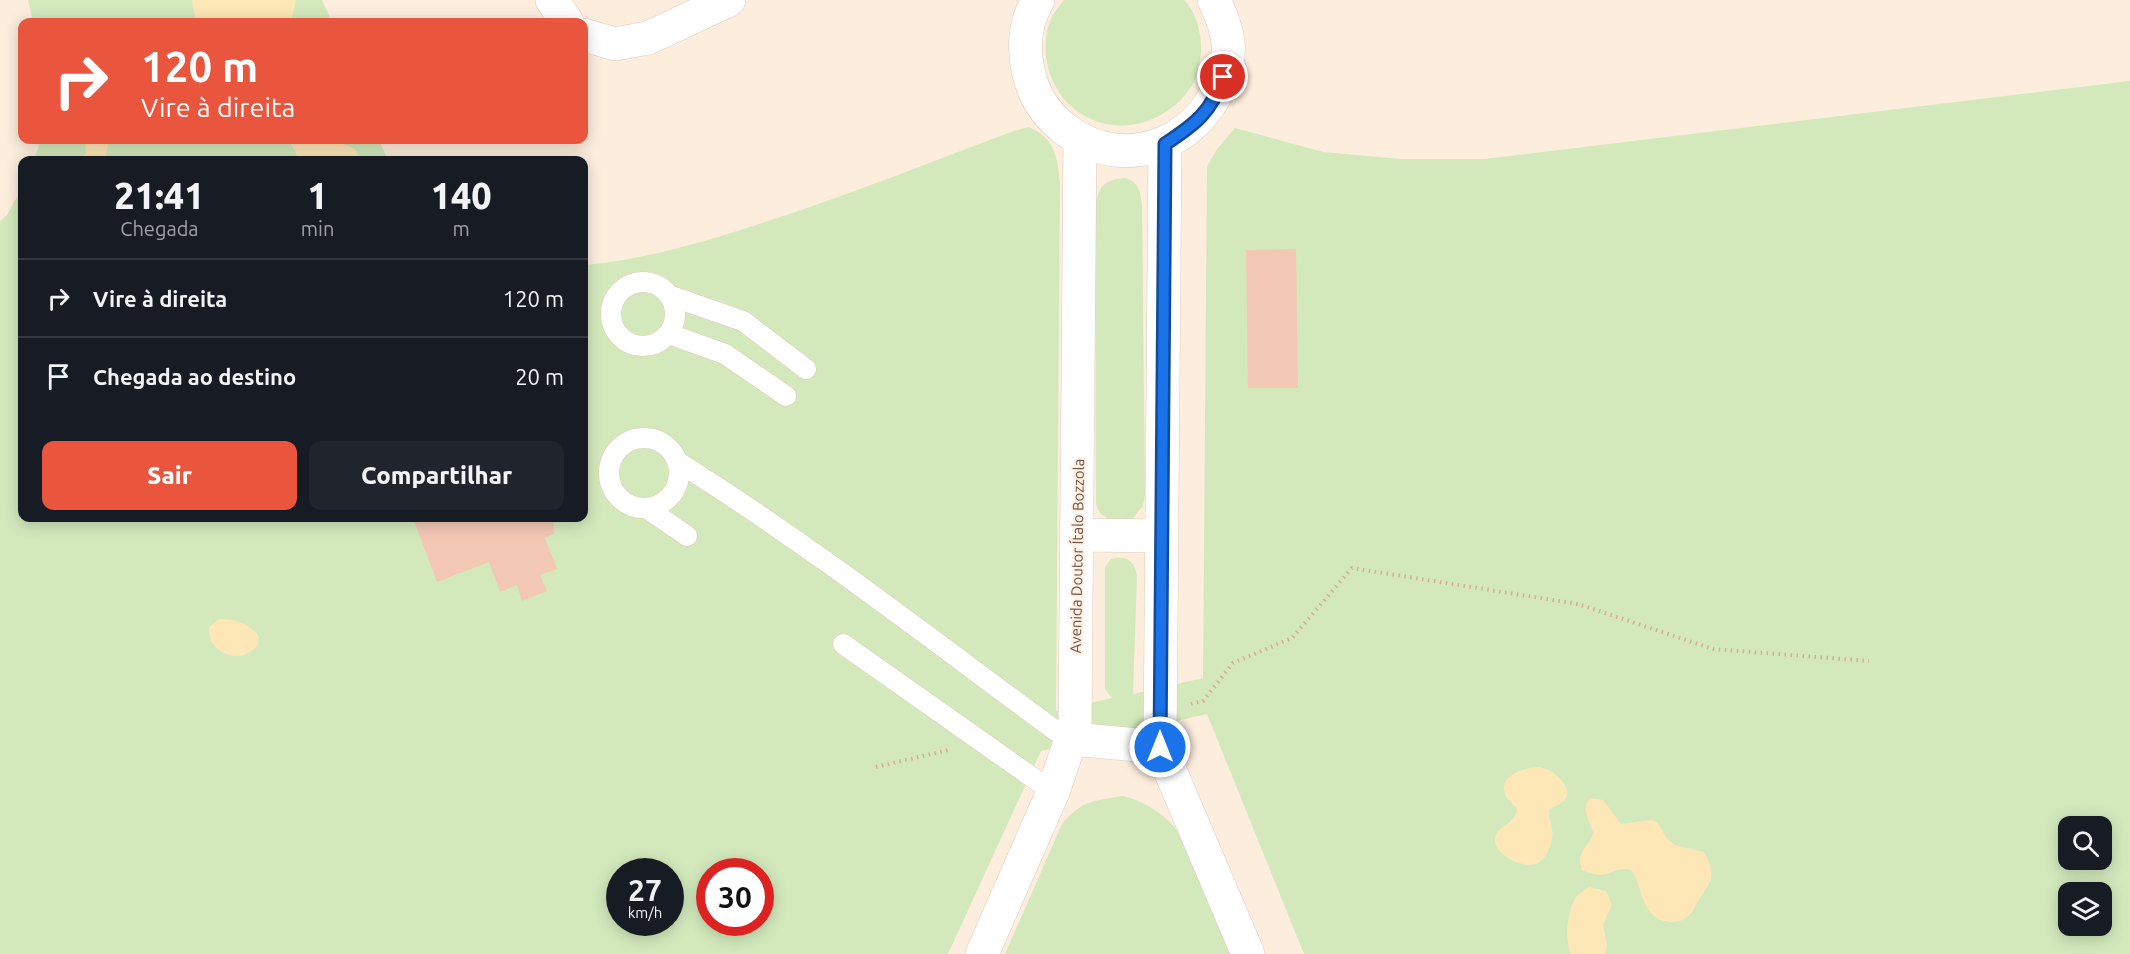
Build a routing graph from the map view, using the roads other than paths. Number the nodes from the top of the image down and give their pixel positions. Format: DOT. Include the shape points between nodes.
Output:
graph roads {
  1 [pos="552,0"];
  2 [pos="729,0"];
  3 [pos="1038,0"];
  4 [pos="1214,0"];
  5 [pos="564,18"];
  6 [pos="588,36"];
  7 [pos="1080,140"];
  8 [pos="1165,144"];
  9 [pos="671,296"];
  10 [pos="669,334"];
  11 [pos="806,369"];
  12 [pos="786,396"];
  13 [pos="678,462"];
  14 [pos="648,509"];
  15 [pos="1077,535"];
  16 [pos="687,536"];
  17 [pos="1162,536"];
  18 [pos="843,644"];
  19 [pos="1072,739"];
  20 [pos="1160,747"];
  21 [pos="1053,792"];
  22 [pos="982,954"];
  23 [pos="1248,954"];
  1 -- 5 [label="street"];
  2 -- 6 [label="street" via="648,38 615,44"];
  3 -- 7 [label="street" via="1030,14 1024,50 1031,86 1050,118"];
  4 -- 8 [label="street" via="1225,24 1228,60 1217,95 1195,124"];
  7 -- 8 [label="street" via="1107,149 1136,150"];
  7 -- 15 [label="street, Avenida Doutor Ítalo Bozzola"];
  8 -- 17 [label="street"];
  9 -- 10 [label="lane" via="675,322"];
  9 -- 10 [label="lane" via="649,282 636,282 615,298 611,311 616,332 633,345 646,347"];
  9 -- 11 [label="lane" via="742,321"];
  10 -- 12 [label="lane" via="725,354"];
  13 -- 14 [label="lane" via="680,475 670,498"];
  13 -- 14 [label="lane" via="662,442 649,438 636,438 616,451 608,473 615,494 634,508"];
  13 -- 19 [label="lane"];
  14 -- 16 [label="lane"];
  15 -- 17 [label="street"];
  15 -- 19 [label="street, Avenida Doutor Ítalo Bozzola"];
  17 -- 20 [label="street"];
  18 -- 21 [label="lane"];
  19 -- 20 [label="street"];
  19 -- 21 [label="street, Avenida Doutor Ítalo Bozzola"];
  20 -- 23 [label="street"];
  21 -- 22 [label="street, Avenida Doutor Ítalo Bozzola"];
}
